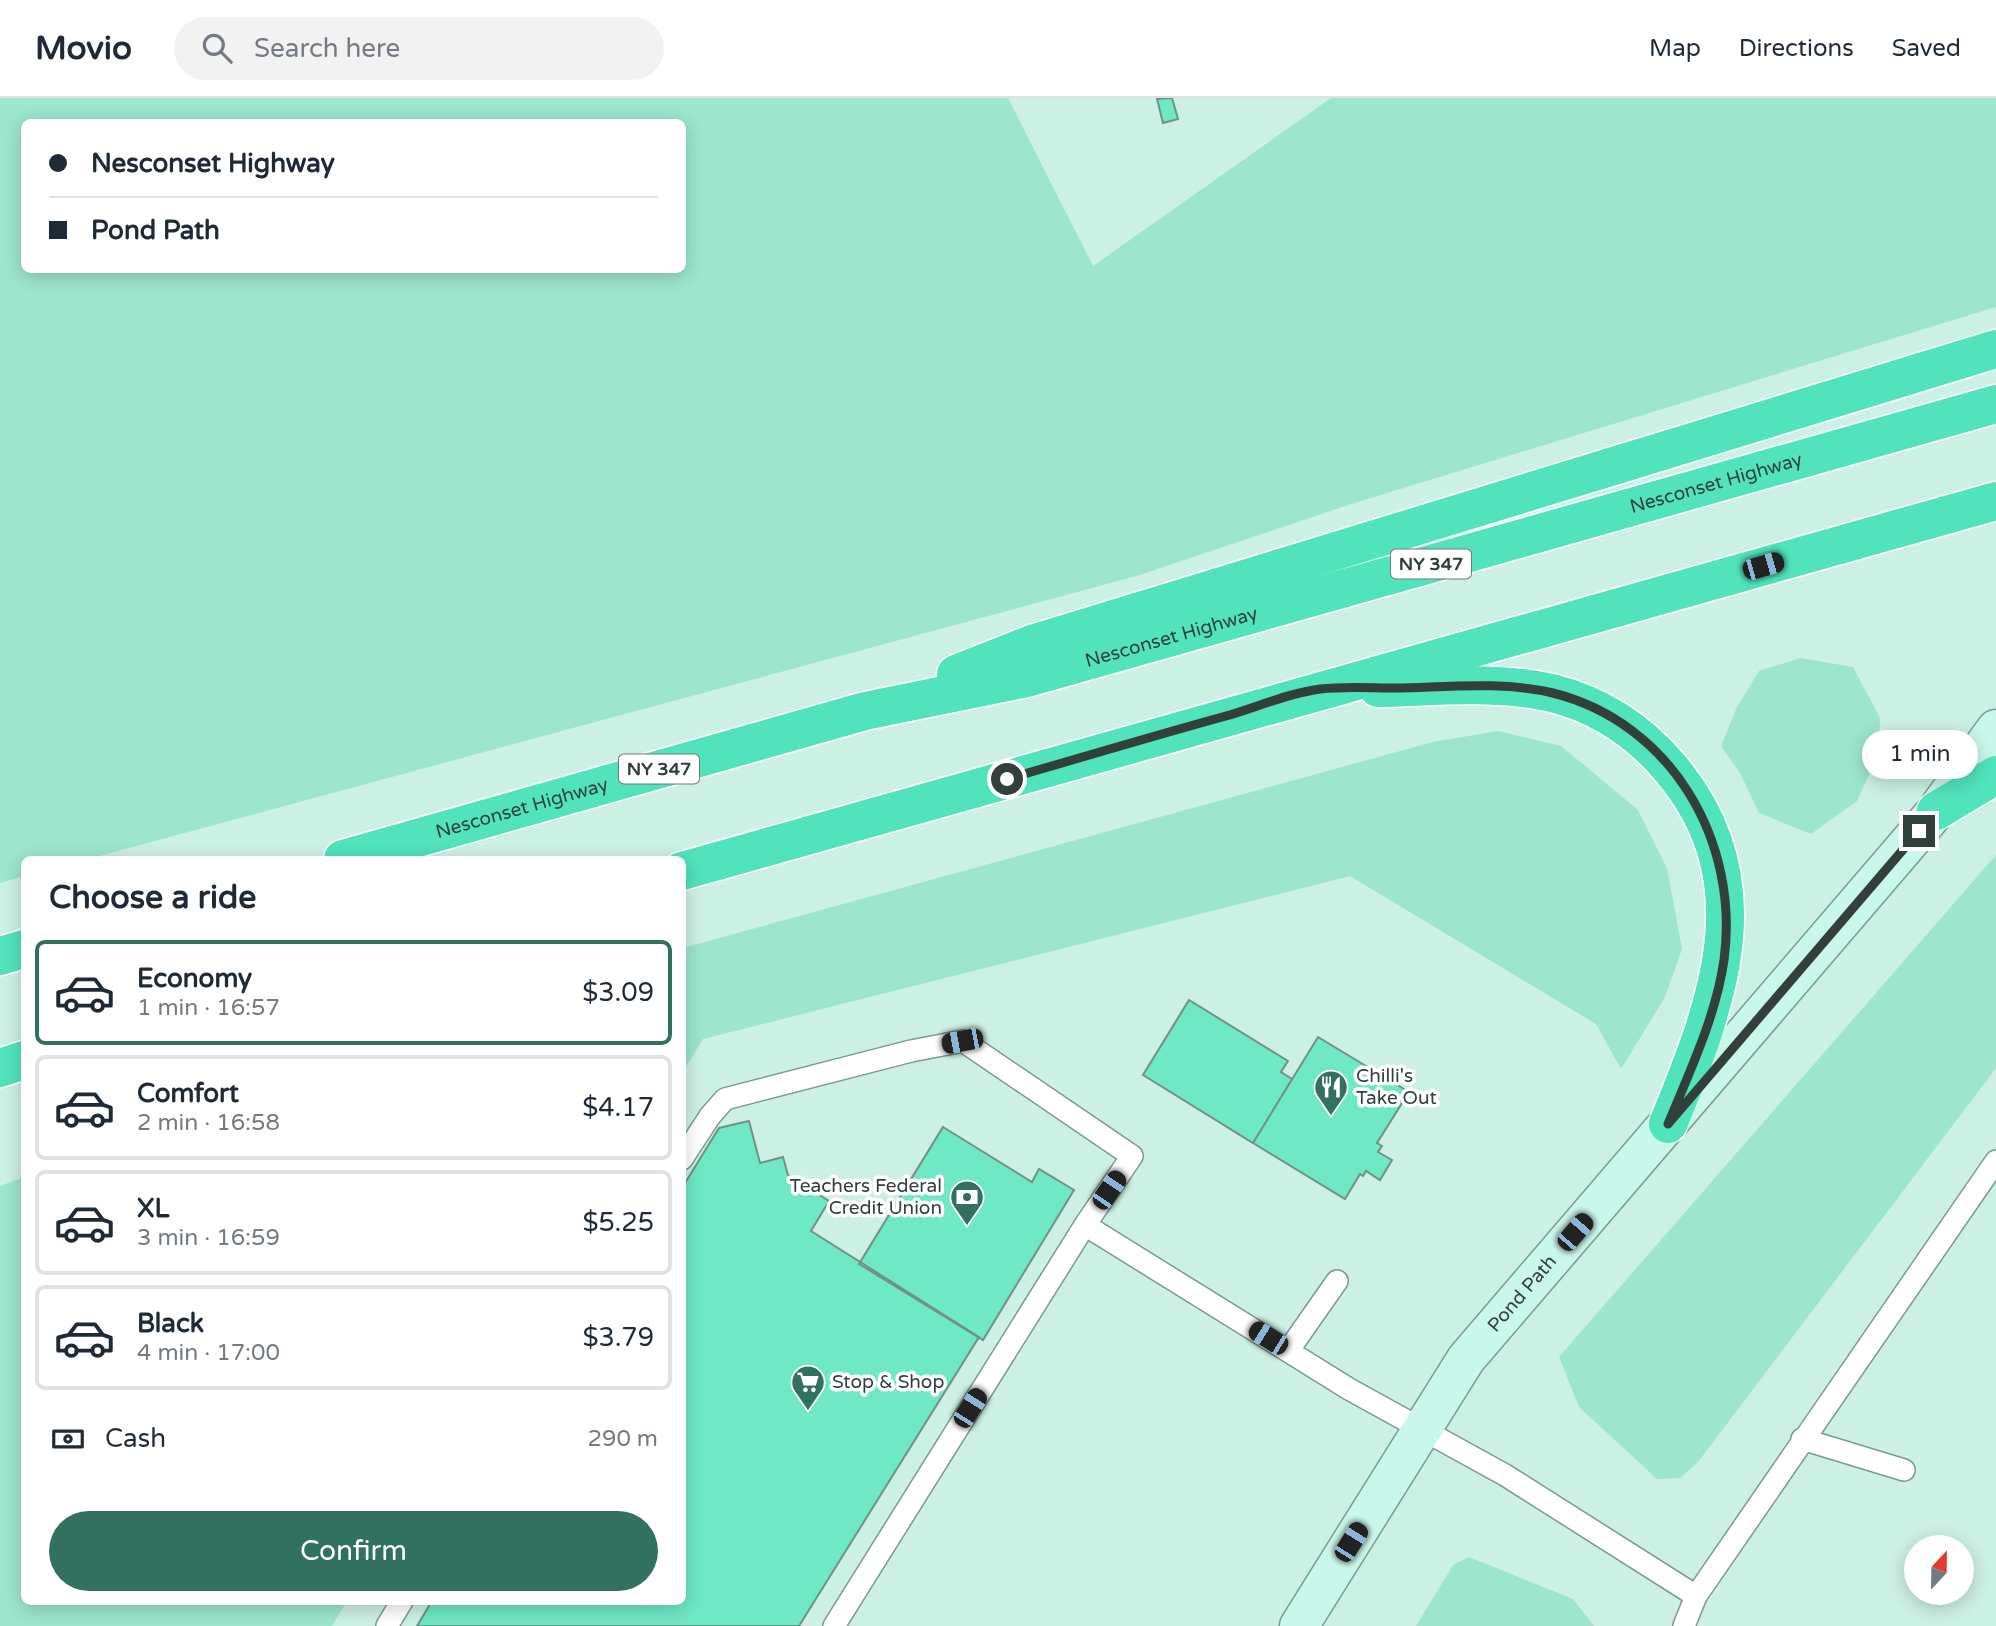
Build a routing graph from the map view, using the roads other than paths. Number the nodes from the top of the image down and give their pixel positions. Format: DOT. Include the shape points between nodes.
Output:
graph roads {
  1 [pos="1996,349"];
  2 [pos="1995,407"];
  3 [pos="1996,501"];
  4 [pos="1320,689"];
  5 [pos="865,711"];
  6 [pos="1996,729"];
  7 [pos="1996,775"];
  8 [pos="1936,811"];
  9 [pos="353,856"];
  10 [pos="686,870"];
  11 [pos="21,930"];
  12 [pos="0,934"];
  13 [pos="21,950"];
  14 [pos="0,956"];
  15 [pos="1668,1124"];
  16 [pos="686,1153"];
  17 [pos="1996,1161"];
  18 [pos="1085,1225"];
  19 [pos="1337,1281"];
  20 [pos="1288,1351"];
  21 [pos="1422,1429"];
  22 [pos="1802,1439"];
  23 [pos="1904,1470"];
  24 [pos="1696,1596"];
  25 [pos="400,1605"];
  26 [pos="387,1626"];
  27 [pos="834,1626"];
  28 [pos="1299,1626"];
  29 [pos="1684,1626"];
  1 -- 5 [label="highway" via="1032,644"];
  2 -- 5 [label="highway, Nesconset Highway / NY 347" via="1027,678"];
  3 -- 4 [label="highway"];
  4 -- 10 [label="highway"];
  4 -- 15 [label="highway" via="1511,686 1554,694 1626,726 1688,789 1703,815 1721,869 1727,930 1707,1024"];
  5 -- 9 [label="highway, Nesconset Highway / NY 347"];
  6 -- 8 [label="main road, Pond Path"];
  7 -- 8 [label="highway"];
  8 -- 15 [label="main road, Pond Path"];
  11 -- 12 [label="highway"];
  13 -- 14 [label="highway"];
  15 -- 21 [label="main road, Pond Path" via="1466,1359"];
  16 -- 18 [label="lane" via="725,1099 962,1041 1132,1156"];
  17 -- 22 [label="lane"];
  18 -- 20 [label="lane"];
  18 -- 27 [label="lane"];
  19 -- 20 [label="lane"];
  20 -- 21 [label="lane"];
  21 -- 24 [label="lane" via="1506,1475"];
  21 -- 28 [label="main road, Pond Path"];
  22 -- 23 [label="lane"];
  22 -- 24 [label="lane"];
  24 -- 29 [label="lane"];
  25 -- 26 [label="lane"];
}
